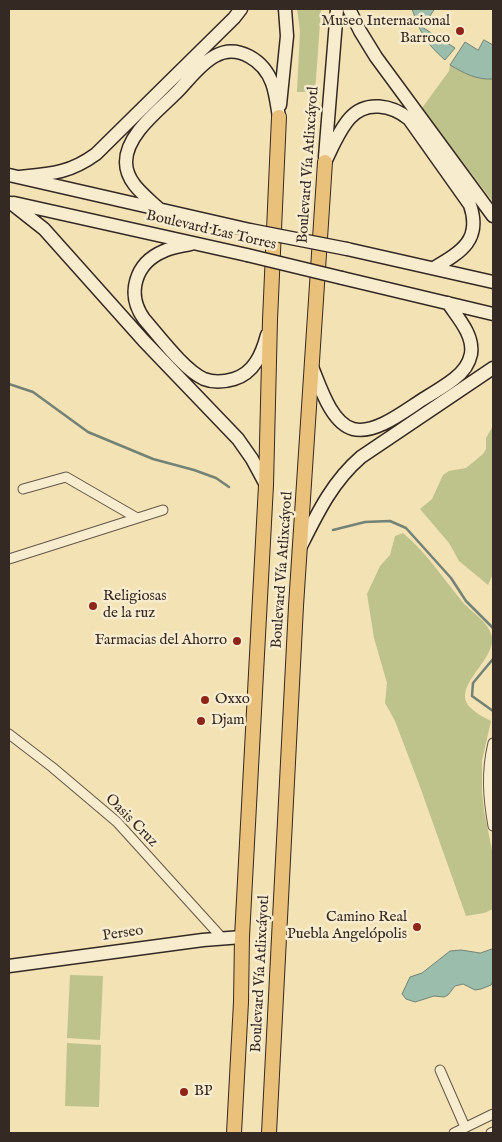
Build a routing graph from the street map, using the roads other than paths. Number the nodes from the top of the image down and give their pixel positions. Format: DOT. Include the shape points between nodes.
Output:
graph roads {
  1 [pos="241,9"];
  2 [pos="285,9"];
  3 [pos="337,9"];
  4 [pos="349,9"];
  5 [pos="279,117"];
  6 [pos="325,162"];
  7 [pos="14,176"];
  8 [pos="10,202"];
  9 [pos="158,208"];
  10 [pos="493,216"];
  11 [pos="190,244"];
  12 [pos="434,268"];
  13 [pos="493,282"];
  14 [pos="448,303"];
  15 [pos="493,314"];
  16 [pos="270,320"];
  17 [pos="312,367"];
  18 [pos="493,368"];
  19 [pos="266,485"];
  20 [pos="22,489"];
  21 [pos="163,510"];
  22 [pos="137,518"];
  23 [pos="300,548"];
  24 [pos="9,559"];
  25 [pos="9,734"];
  26 [pos="493,743"];
  27 [pos="493,826"];
  28 [pos="242,937"];
  29 [pos="223,939"];
  30 [pos="9,966"];
  31 [pos="440,1070"];
  32 [pos="493,1114"];
  33 [pos="465,1127"];
  34 [pos="234,1133"];
  35 [pos="269,1133"];
  36 [pos="454,1133"];
  1 -- 7 [label="main road" via="96,154 72,169 55,174"];
  2 -- 5 [label="main road, Boulevard Vía Atlixcáyotl" via="287,36"];
  3 -- 6 [label="main road, Boulevard Vía Atlixcáyotl"];
  4 -- 10 [label="main road" via="376,57"];
  5 -- 9 [label="main road" via="272,84 251,56 233,51 208,60 140,129 130,144 127,171 137,188"];
  5 -- 16 [label="main road, Boulevard Vía Atlixcáyotl"];
  6 -- 12 [label="main road" via="346,122 359,110 380,106 398,111 409,119 470,205 474,216 474,229 467,244"];
  6 -- 17 [label="main road, Boulevard Vía Atlixcáyotl"];
  7 -- 9 [label="main road, Boulevard Las Torres"];
  8 -- 11 [label="main road, Boulevard Las Torres"];
  8 -- 19 [label="main road" via="44,229 238,440"];
  9 -- 12 [label="main road, Boulevard Las Torres, bridge"];
  11 -- 14 [label="main road, Boulevard Las Torres, bridge"];
  11 -- 16 [label="main road" via="165,250 151,259 138,276 134,294 138,311 188,368 212,381 239,377 261,354"];
  12 -- 13 [label="main road, Boulevard Las Torres"];
  14 -- 15 [label="main road, Boulevard Las Torres"];
  14 -- 17 [label="main road" via="468,334 469,363 454,379 386,422 354,429 340,421 328,405"];
  16 -- 19 [label="main road, Boulevard Vía Atlixcáyotl"];
  17 -- 23 [label="main road, Boulevard Vía Atlixcáyotl"];
  18 -- 23 [label="main road" via="347,469 328,494"];
  19 -- 28 [label="main road, Boulevard Vía Atlixcáyotl"];
  20 -- 22 [label="street" via="66,477"];
  21 -- 22 [label="street"];
  22 -- 24 [label="street"];
  23 -- 35 [label="main road, Boulevard Vía Atlixcáyotl"];
  25 -- 29 [label="street, Oasis Cruz" via="117,822"];
  26 -- 27 [label="street" via="488,774"];
  28 -- 29 [label="main road, Perseo"];
  28 -- 34 [label="main road, Boulevard Vía Atlixcáyotl"];
  29 -- 30 [label="main road, Perseo"];
  31 -- 33 [label="street"];
  32 -- 33 [label="street"];
  33 -- 36 [label="street"];
}
